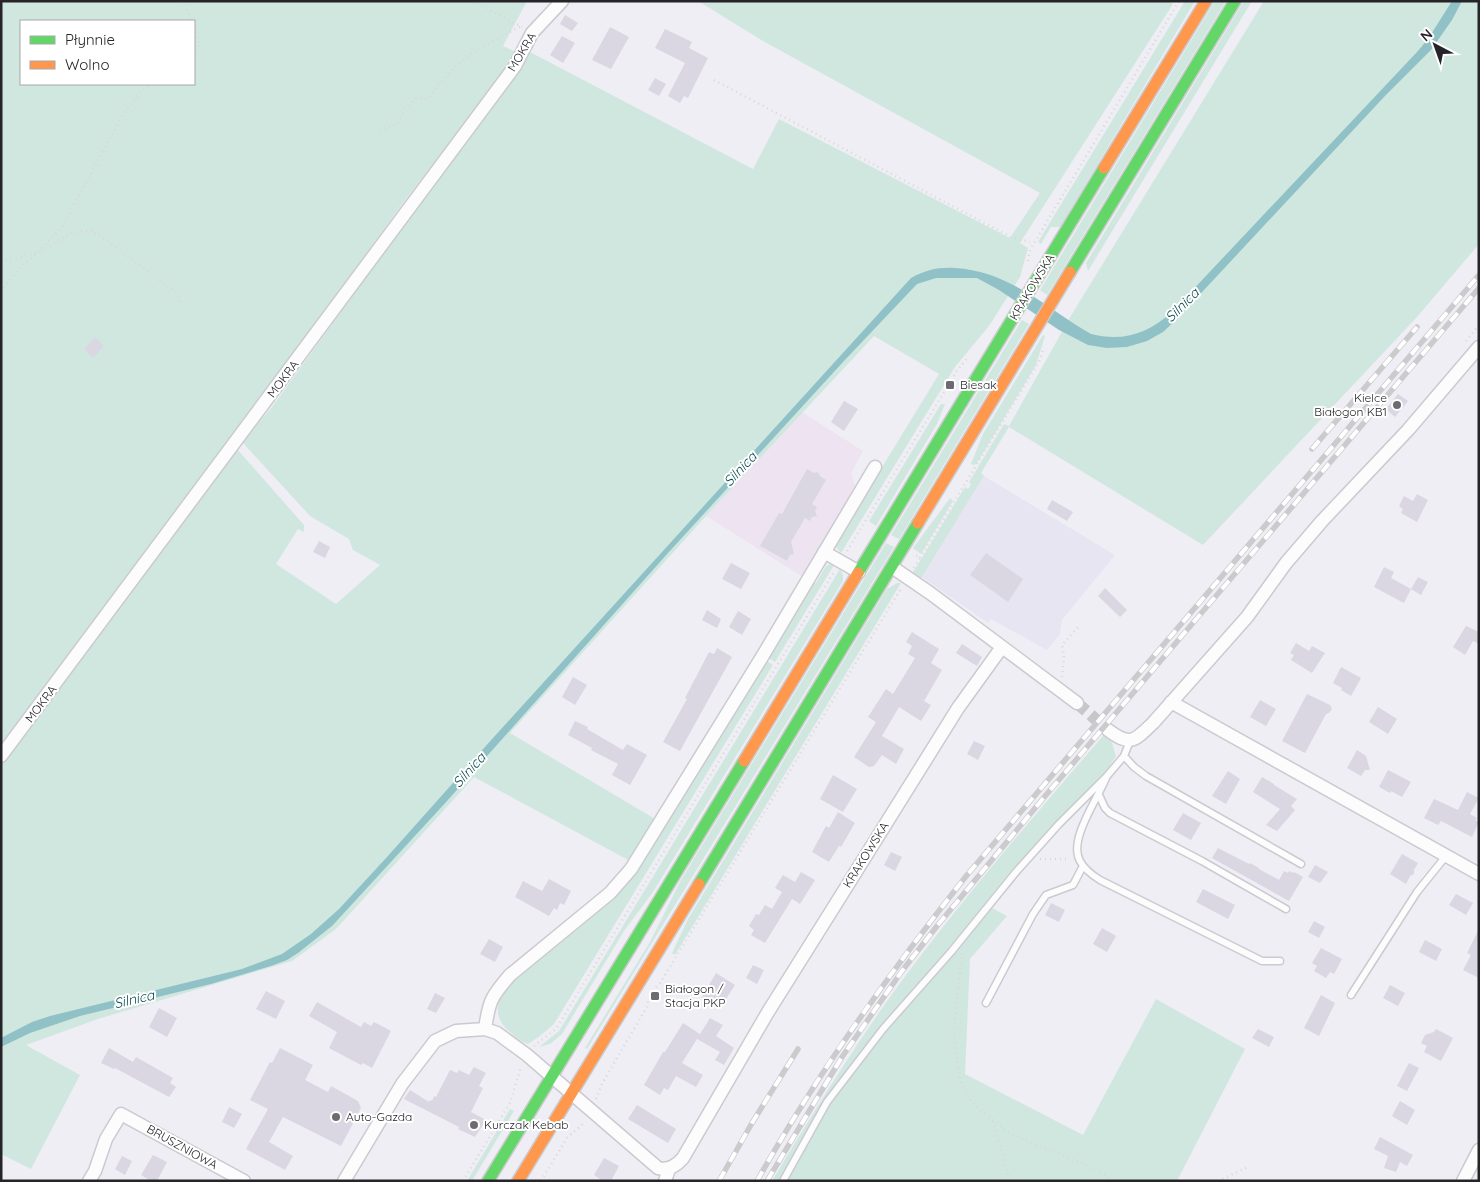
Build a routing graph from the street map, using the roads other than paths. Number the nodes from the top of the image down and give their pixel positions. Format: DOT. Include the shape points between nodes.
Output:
graph roads {
  1 [pos="562,1"];
  2 [pos="1206,1"];
  3 [pos="1235,1"];
  4 [pos="1479,347"];
  5 [pos="875,467"];
  6 [pos="824,552"];
  7 [pos="892,567"];
  8 [pos="859,572"];
  9 [pos="1002,647"];
  10 [pos="1171,702"];
  11 [pos="1077,703"];
  12 [pos="1108,730"];
  13 [pos="1130,741"];
  14 [pos="1,756"];
  15 [pos="1124,756"];
  16 [pos="1107,776"];
  17 [pos="1099,795"];
  18 [pos="1446,856"];
  19 [pos="1300,864"];
  20 [pos="1083,866"];
  21 [pos="1479,874"];
  22 [pos="1286,909"];
  23 [pos="1280,961"];
  24 [pos="1351,995"];
  25 [pos="986,1003"];
  26 [pos="485,1029"];
  27 [pos="553,1076"];
  28 [pos="572,1092"];
  29 [pos="1479,1150"];
  30 [pos="667,1175"];
  31 [pos="89,1181"];
  32 [pos="244,1181"];
  33 [pos="344,1181"];
  34 [pos="488,1181"];
  35 [pos="518,1181"];
  36 [pos="783,1181"];
  37 [pos="1463,1181"];
  1 -- 14 [label="street, MOKRA" via="526,30 515,66"];
  2 -- 8 [label="main road, KRAKOWSKA"];
  3 -- 7 [label="main road, KRAKOWSKA"];
  4 -- 10 [label="street" via="1408,430 1322,520 1247,618"];
  5 -- 6 [label="street"];
  6 -- 8 [label="street"];
  6 -- 26 [label="street" via="631,869 610,893 497,990 489,1004"];
  7 -- 9 [label="street"];
  7 -- 28 [label="main road, KRAKOWSKA"];
  8 -- 27 [label="main road, KRAKOWSKA"];
  9 -- 11 [label="street"];
  9 -- 30 [label="street, KRAKOWSKA" via="958,708 768,1012 683,1158"];
  10 -- 13 [label="street" via="1138,737"];
  10 -- 18 [label="street"];
  12 -- 13 [label="street"];
  13 -- 15 [label="lane"];
  15 -- 16 [label="lane"];
  15 -- 19 [label="lane" via="1146,776"];
  16 -- 17 [label="lane"];
  16 -- 36 [label="lane" via="1028,859 883,1029 838,1086"];
  17 -- 20 [label="lane" via="1077,840"];
  17 -- 22 [label="lane" via="1110,812"];
  18 -- 21 [label="street"];
  18 -- 24 [label="lane" via="1417,892"];
  20 -- 23 [label="lane" via="1100,880 1262,961"];
  20 -- 25 [label="lane" via="1073,885 1046,895"];
  26 -- 27 [label="street" via="497,1033"];
  26 -- 33 [label="street" via="456,1031 435,1041 402,1084"];
  27 -- 28 [label="street"];
  27 -- 34 [label="main road, KRAKOWSKA"];
  28 -- 30 [label="street"];
  28 -- 35 [label="main road, KRAKOWSKA"];
  29 -- 37 [label="street"];
  31 -- 32 [label="street, BRUSZNIOWA" via="106,1139 121,1114"];
}
